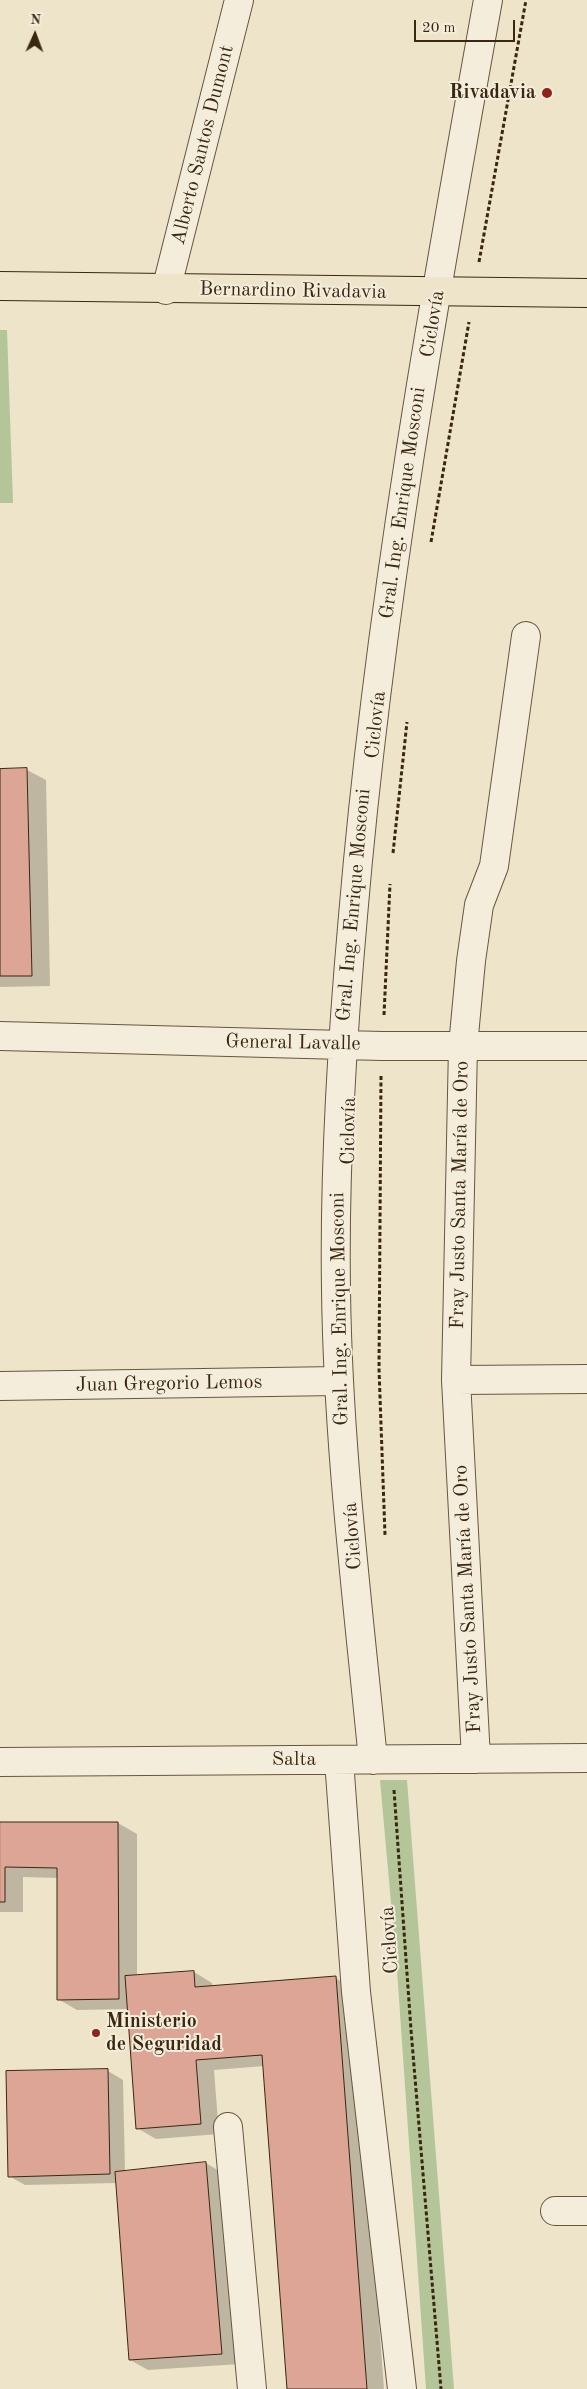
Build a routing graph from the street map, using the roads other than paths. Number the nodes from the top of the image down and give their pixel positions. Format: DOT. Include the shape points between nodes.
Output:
graph roads {
  1 [pos="239,0"];
  2 [pos="488,0"];
  3 [pos="0,286"];
  4 [pos="166,290"];
  5 [pos="435,292"];
  6 [pos="587,293"];
  7 [pos="526,636"];
  8 [pos="0,1036"];
  9 [pos="342,1044"];
  10 [pos="463,1046"];
  11 [pos="587,1046"];
  12 [pos="587,1379"];
  13 [pos="456,1380"];
  14 [pos="338,1382"];
  15 [pos="0,1386"];
  16 [pos="587,1758"];
  17 [pos="476,1759"];
  18 [pos="339,1760"];
  19 [pos="382,1760"];
  20 [pos="0,1762"];
  21 [pos="228,2126"];
  22 [pos="555,2211"];
  23 [pos="587,2211"];
  24 [pos="252,2389"];
  25 [pos="402,2389"];
  1 -- 4 [label="street, Alberto Santos Dumont"];
  2 -- 5 [label="street, Gral. Ing. Enrique Mosconi"];
  3 -- 4 [label="main road, Bernardino Rivadavia"];
  4 -- 5 [label="main road, Bernardino Rivadavia"];
  5 -- 6 [label="main road, Bernardino Rivadavia"];
  5 -- 9 [label="street, Gral. Ing. Enrique Mosconi" via="404,487 367,759"];
  7 -- 10 [label="street, Fray Justo Santa María de Oro" via="494,866 482,894 476,926"];
  8 -- 9 [label="street, General Lavalle"];
  9 -- 10 [label="street, General Lavalle"];
  9 -- 14 [label="street, Gral. Ing. Enrique Mosconi" via="336,1219"];
  10 -- 11 [label="street, General Lavalle"];
  10 -- 13 [label="street, Fray Justo Santa María de Oro"];
  12 -- 13 [label="street"];
  13 -- 17 [label="street, Fray Justo Santa María de Oro"];
  14 -- 15 [label="street, Juan Gregorio Lemos"];
  14 -- 19 [label="street, Gral. Ing. Enrique Mosconi"];
  16 -- 17 [label="street, Salta"];
  17 -- 19 [label="street, Salta"];
  18 -- 19 [label="street, Salta"];
  18 -- 20 [label="street, Salta"];
  18 -- 25 [label="street" via="356,1992"];
  21 -- 24 [label="street"];
  22 -- 23 [label="street"];
}
